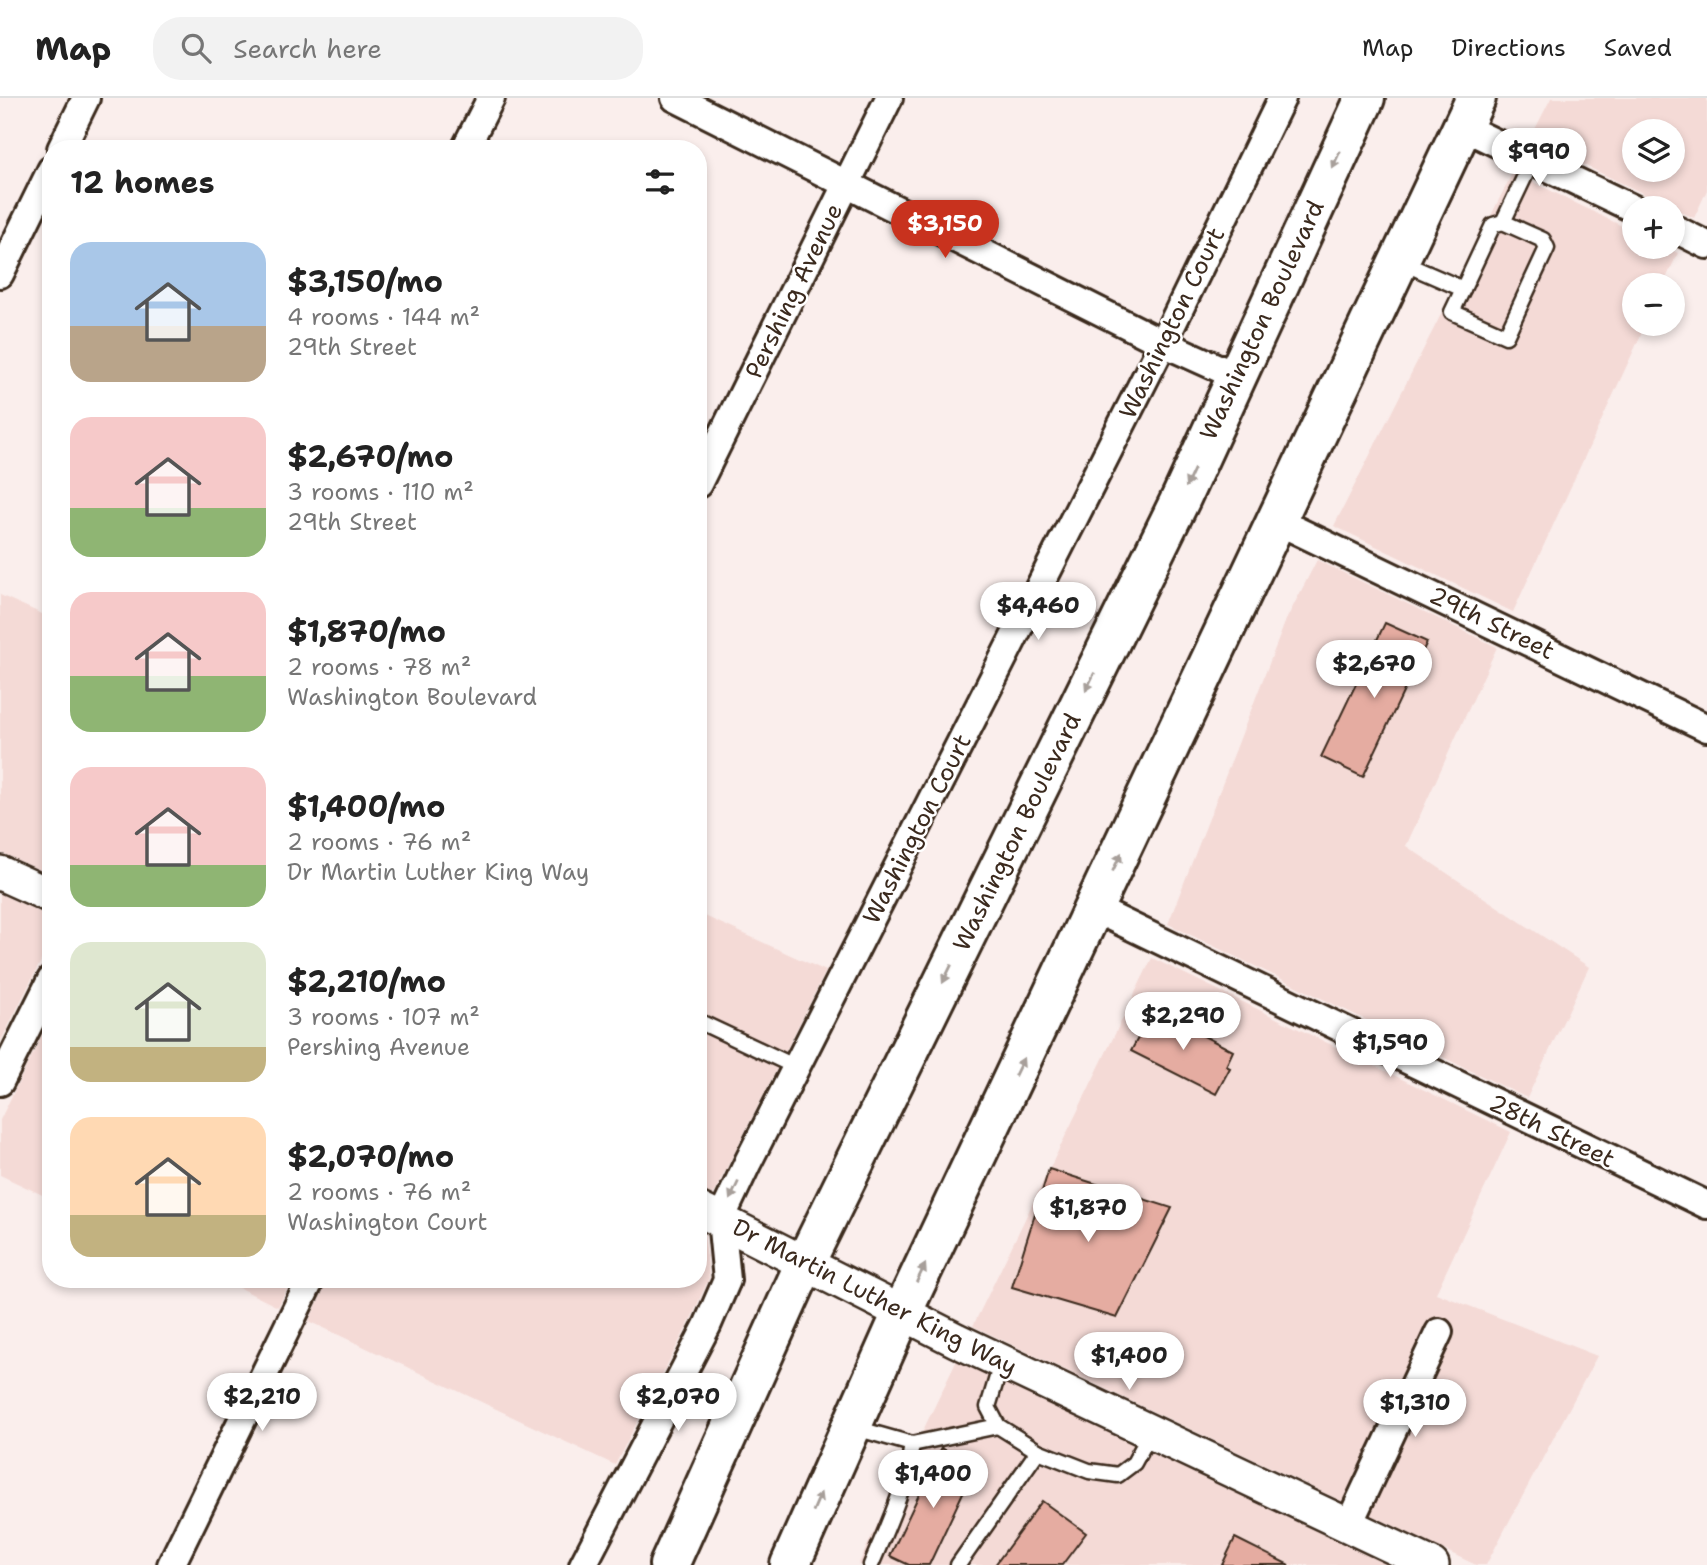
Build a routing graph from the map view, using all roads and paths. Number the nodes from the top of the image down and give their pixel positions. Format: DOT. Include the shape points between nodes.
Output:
graph roads {
  1 [pos="86,98"];
  2 [pos="491,98"];
  3 [pos="675,98"];
  4 [pos="888,98"];
  5 [pos="1282,98"];
  6 [pos="1365,98"];
  7 [pos="1465,108"];
  8 [pos="65,140"];
  9 [pos="470,140"];
  10 [pos="1533,159"];
  11 [pos="847,184"];
  12 [pos="42,188"];
  13 [pos="1622,203"];
  14 [pos="1503,222"];
  15 [pos="1685,234"];
  16 [pos="1707,244"];
  17 [pos="1399,261"];
  18 [pos="0,274"];
  19 [pos="1462,289"];
  20 [pos="1163,343"];
  21 [pos="1236,376"];
  22 [pos="707,466"];
  23 [pos="1277,521"];
  24 [pos="1707,728"];
  25 [pos="0,873"];
  26 [pos="42,892"];
  27 [pos="1095,909"];
  28 [pos="42,998"];
  29 [pos="707,1025"];
  30 [pos="796,1067"];
  31 [pos="0,1082"];
  32 [pos="1707,1205"];
  33 [pos="710,1214"];
  34 [pos="805,1264"];
  35 [pos="307,1288"];
  36 [pos="902,1313"];
  37 [pos="1439,1332"];
  38 [pos="1002,1361"];
  39 [pos="998,1426"];
  40 [pos="850,1427"];
  41 [pos="1151,1432"];
  42 [pos="912,1444"];
  43 [pos="1038,1451"];
  44 [pos="1348,1525"];
  45 [pos="795,1562"];
  46 [pos="171,1565"];
  47 [pos="583,1565"];
  48 [pos="669,1565"];
  49 [pos="871,1565"];
  50 [pos="958,1565"];
  51 [pos="1432,1565"];
  1 -- 8 [label="street"];
  2 -- 9 [label="street"];
  3 -- 11 [label="street"];
  4 -- 11 [label="street, Pershing Avenue"];
  5 -- 20 [label="street, Washington Court"];
  6 -- 21 [label="main road, Washington Boulevard, one-way"];
  7 -- 10 [label="street"];
  7 -- 17 [label="main road"];
  10 -- 13 [label="street"];
  10 -- 14 [label="lane"];
  11 -- 20 [label="street"];
  11 -- 22 [label="street, Pershing Avenue"];
  12 -- 18 [label="street"];
  14 -- 19 [label="lane" via="1493,225"];
  14 -- 19 [label="lane" via="1543,240 1547,248 1506,336 1452,312"];
  15 -- 16 [label="street"];
  17 -- 19 [label="lane"];
  17 -- 23 [label="main road"];
  20 -- 21 [label="street"];
  20 -- 30 [label="street, Washington Court"];
  21 -- 34 [label="main road, Washington Boulevard, one-way" via="1181,498"];
  23 -- 24 [label="street, 29th Street"];
  27 -- 23 [label="main road, one-way"];
  25 -- 26 [label="street"];
  27 -- 32 [label="street, 28th Street"];
  36 -- 27 [label="main road, one-way"];
  28 -- 31 [label="street"];
  29 -- 30 [label="lane"];
  30 -- 33 [label="street, Washington Court, one-way" via="748,1162"];
  33 -- 34 [label="street, Dr Martin Luther King Way"];
  33 -- 47 [label="street" via="727,1280"];
  34 -- 36 [label="street, Dr Martin Luther King Way"];
  34 -- 48 [label="main road, Washington Boulevard"];
  35 -- 46 [label="street"];
  36 -- 38 [label="street, Dr Martin Luther King Way"];
  36 -- 40 [label="main road"];
  37 -- 44 [label="street"];
  38 -- 39 [label="lane" via="988,1407"];
  38 -- 41 [label="street, Dr Martin Luther King Way"];
  39 -- 42 [label="lane"];
  39 -- 43 [label="lane"];
  40 -- 42 [label="lane"];
  45 -- 40 [label="main road, one-way"];
  41 -- 43 [label="lane" via="1134,1463 1118,1475 1089,1471"];
  41 -- 44 [label="street, Dr Martin Luther King Way"];
  42 -- 49 [label="lane" via="908,1472"];
  43 -- 50 [label="lane"];
  44 -- 51 [label="street, Dr Martin Luther King Way"];
}
